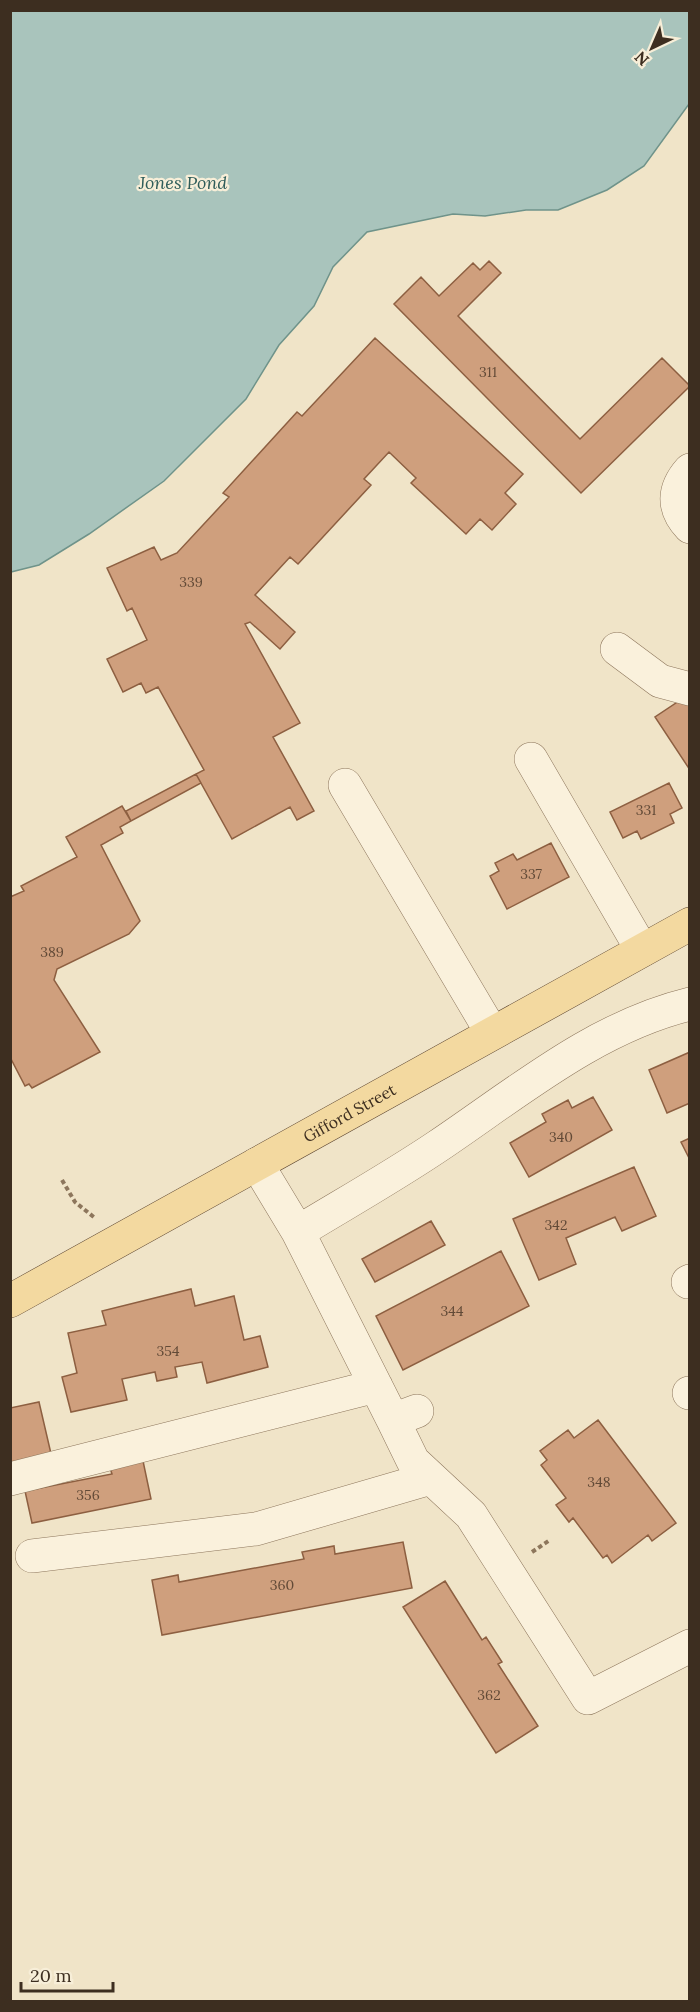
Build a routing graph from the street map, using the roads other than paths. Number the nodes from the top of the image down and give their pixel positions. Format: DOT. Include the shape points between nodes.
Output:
graph roads {
  1 [pos="690,470"];
  2 [pos="690,527"];
  3 [pos="617,649"];
  4 [pos="690,689"];
  5 [pos="531,759"];
  6 [pos="345,785"];
  7 [pos="690,924"];
  8 [pos="642,950"];
  9 [pos="690,1004"];
  10 [pos="492,1033"];
  11 [pos="257,1164"];
  12 [pos="298,1232"];
  13 [pos="10,1301"];
  14 [pos="376,1386"];
  15 [pos="432,1478"];
  16 [pos="10,1479"];
  17 [pos="32,1557"];
  18 [pos="690,1646"];
  1 -- 2 [label="lane" via="676,494 678,511"];
  3 -- 4 [label="lane" via="660,681"];
  5 -- 8 [label="lane"];
  6 -- 10 [label="lane"];
  7 -- 8 [label="main road, Gifford Street"];
  8 -- 10 [label="main road, Gifford Street"];
  9 -- 12 [label="lane" via="659,1011 581,1049 434,1149"];
  10 -- 11 [label="main road, Gifford Street"];
  11 -- 12 [label="lane"];
  11 -- 13 [label="main road, Gifford Street"];
  12 -- 14 [label="lane"];
  14 -- 15 [label="lane" via="405,1415 413,1461"];
  14 -- 16 [label="lane"];
  15 -- 17 [label="lane" via="255,1529"];
  15 -- 18 [label="lane" via="471,1515 588,1698"];
}
